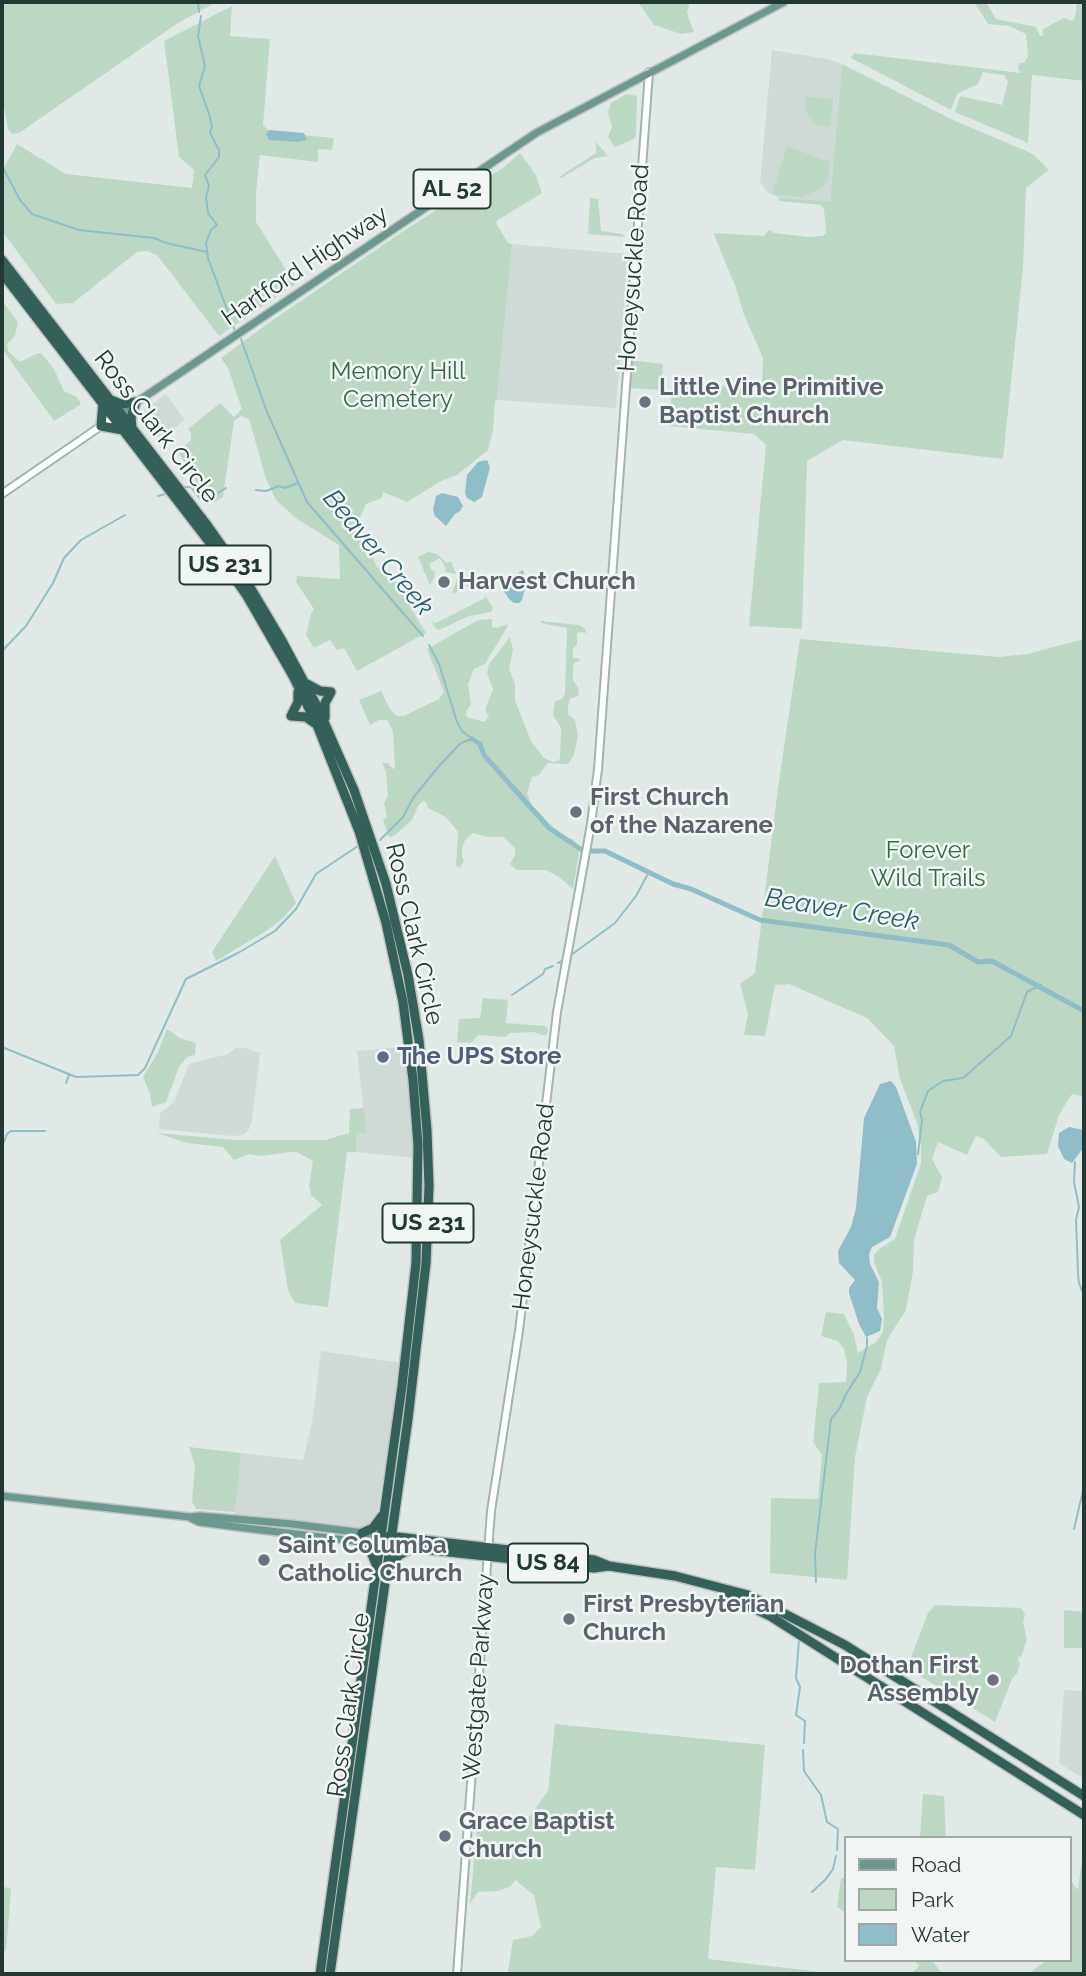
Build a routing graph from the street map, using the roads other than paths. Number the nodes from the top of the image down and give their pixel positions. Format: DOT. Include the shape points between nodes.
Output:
graph roads {
  1 [pos="784,2"];
  2 [pos="649,72"];
  3 [pos="2,260"];
  4 [pos="2,273"];
  5 [pos="30,303"];
  6 [pos="106,401"];
  7 [pos="136,402"];
  8 [pos="117,415"];
  9 [pos="101,426"];
  10 [pos="127,429"];
  11 [pos="2,494"];
  12 [pos="302,684"];
  13 [pos="321,724"];
  14 [pos="372,872"];
  15 [pos="385,881"];
  16 [pos="377,890"];
  17 [pos="390,897"];
  18 [pos="407,1386"];
  19 [pos="2,1496"];
  20 [pos="383,1515"];
  21 [pos="395,1517"];
  22 [pos="360,1537"];
  23 [pos="380,1540"];
  24 [pos="391,1541"];
  25 [pos="413,1543"];
  26 [pos="488,1552"];
  27 [pos="376,1565"];
  28 [pos="387,1571"];
  29 [pos="725,1591"];
  30 [pos="790,1623"];
  31 [pos="866,1658"];
  32 [pos="846,1664"];
  33 [pos="876,1664"];
  34 [pos="859,1672"];
  35 [pos="361,1674"];
  36 [pos="371,1688"];
  37 [pos="359,1689"];
  38 [pos="368,1707"];
  39 [pos="976,1727"];
  40 [pos="963,1738"];
  41 [pos="355,1758"];
  42 [pos="1041,1776"];
  43 [pos="1084,1796"];
  44 [pos="1084,1815"];
  45 [pos="337,1891"];
  46 [pos="320,1974"];
  47 [pos="330,1974"];
  48 [pos="457,1974"];
  1 -- 2 [label="main road, Hartford Highway / AL 52"];
  2 -- 7 [label="main road, Hartford Highway / AL 52" via="536,133"];
  2 -- 26 [label="main road, Honeysuckle Road" via="597,783 557,1012"];
  3 -- 5 [label="highway, Ross Clark Circle / US 231"];
  4 -- 5 [label="highway, Ross Clark Circle / US 231"];
  5 -- 6 [label="highway, Ross Clark Circle / US 231"];
  6 -- 7 [label="highway"];
  6 -- 8 [label="highway, Ross Clark Circle / US 231"];
  6 -- 9 [label="highway"];
  7 -- 8 [label="main road, Hartford Highway / AL 52"];
  7 -- 10 [label="highway"];
  8 -- 9 [label="main road, Hartford Highway / AL 52"];
  8 -- 10 [label="highway, Ross Clark Circle / US 231"];
  9 -- 10 [label="highway"];
  9 -- 11 [label="main road, Hartford Highway / AL 52"];
  10 -- 12 [label="highway, Ross Clark Circle / US 231" via="222,553"];
  12 -- 13 [label="highway, Ross Clark Circle / US 231"];
  12 -- 13 [label="highway" via="331,692"];
  12 -- 13 [label="highway" via="291,716"];
  13 -- 14 [label="highway, Ross Clark Circle / US 231"];
  13 -- 15 [label="highway, Ross Clark Circle / US 231" via="354,790"];
  14 -- 15 [label="highway"];
  14 -- 16 [label="highway, Ross Clark Circle / US 231"];
  15 -- 17 [label="highway, Ross Clark Circle / US 231"];
  16 -- 17 [label="highway"];
  16 -- 18 [label="highway, Ross Clark Circle / US 231" via="409,1041 418,1145 416,1263 404,1374"];
  17 -- 18 [label="highway, Ross Clark Circle / US 231" via="417,1030 428,1152 426,1263"];
  18 -- 20 [label="highway, Ross Clark Circle / US 231"];
  18 -- 21 [label="highway, Ross Clark Circle" via="411,1398"];
  19 -- 22 [label="main road" via="277,1522"];
  20 -- 22 [label="highway"];
  20 -- 23 [label="highway, Ross Clark Circle / US 231"];
  21 -- 24 [label="highway, Ross Clark Circle"];
  21 -- 25 [label="highway"];
  22 -- 23 [label="main road"];
  22 -- 27 [label="highway"];
  23 -- 24 [label="highway, US 84"];
  23 -- 27 [label="highway, Ross Clark Circle"];
  24 -- 25 [label="highway, US 84"];
  24 -- 28 [label="highway, Ross Clark Circle"];
  25 -- 26 [label="highway, US 84"];
  25 -- 28 [label="highway"];
  26 -- 29 [label="highway, US 84" via="675,1576"];
  26 -- 48 [label="main road, Westgate Parkway"];
  27 -- 35 [label="highway, Ross Clark Circle"];
  28 -- 36 [label="highway, Ross Clark Circle"];
  29 -- 30 [label="highway, US 84"];
  29 -- 30 [label="highway, US 84" via="748,1595"];
  30 -- 31 [label="highway, US 84"];
  30 -- 32 [label="highway, US 84"];
  31 -- 32 [label="highway" via="860,1665"];
  31 -- 33 [label="highway, US 84"];
  32 -- 34 [label="highway, US 84"];
  33 -- 34 [label="highway"];
  33 -- 39 [label="highway, US 84"];
  34 -- 40 [label="highway, US 84"];
  35 -- 36 [label="highway"];
  35 -- 37 [label="highway, Ross Clark Circle"];
  36 -- 38 [label="highway, Ross Clark Circle"];
  37 -- 38 [label="highway"];
  37 -- 41 [label="highway, Ross Clark Circle" via="352,1746"];
  38 -- 41 [label="highway, Ross Clark Circle"];
  39 -- 40 [label="highway"];
  39 -- 42 [label="highway, US 84"];
  40 -- 42 [label="highway, US 84" via="1024,1777"];
  41 -- 45 [label="highway, Ross Clark Circle" via="358,1772"];
  41 -- 45 [label="highway, Ross Clark Circle" via="334,1878"];
  42 -- 43 [label="highway, US 84" via="1057,1779"];
  42 -- 44 [label="highway, US 84" via="1045,1790"];
  45 -- 46 [label="highway, Ross Clark Circle"];
  45 -- 47 [label="highway" via="340,1905"];
}
